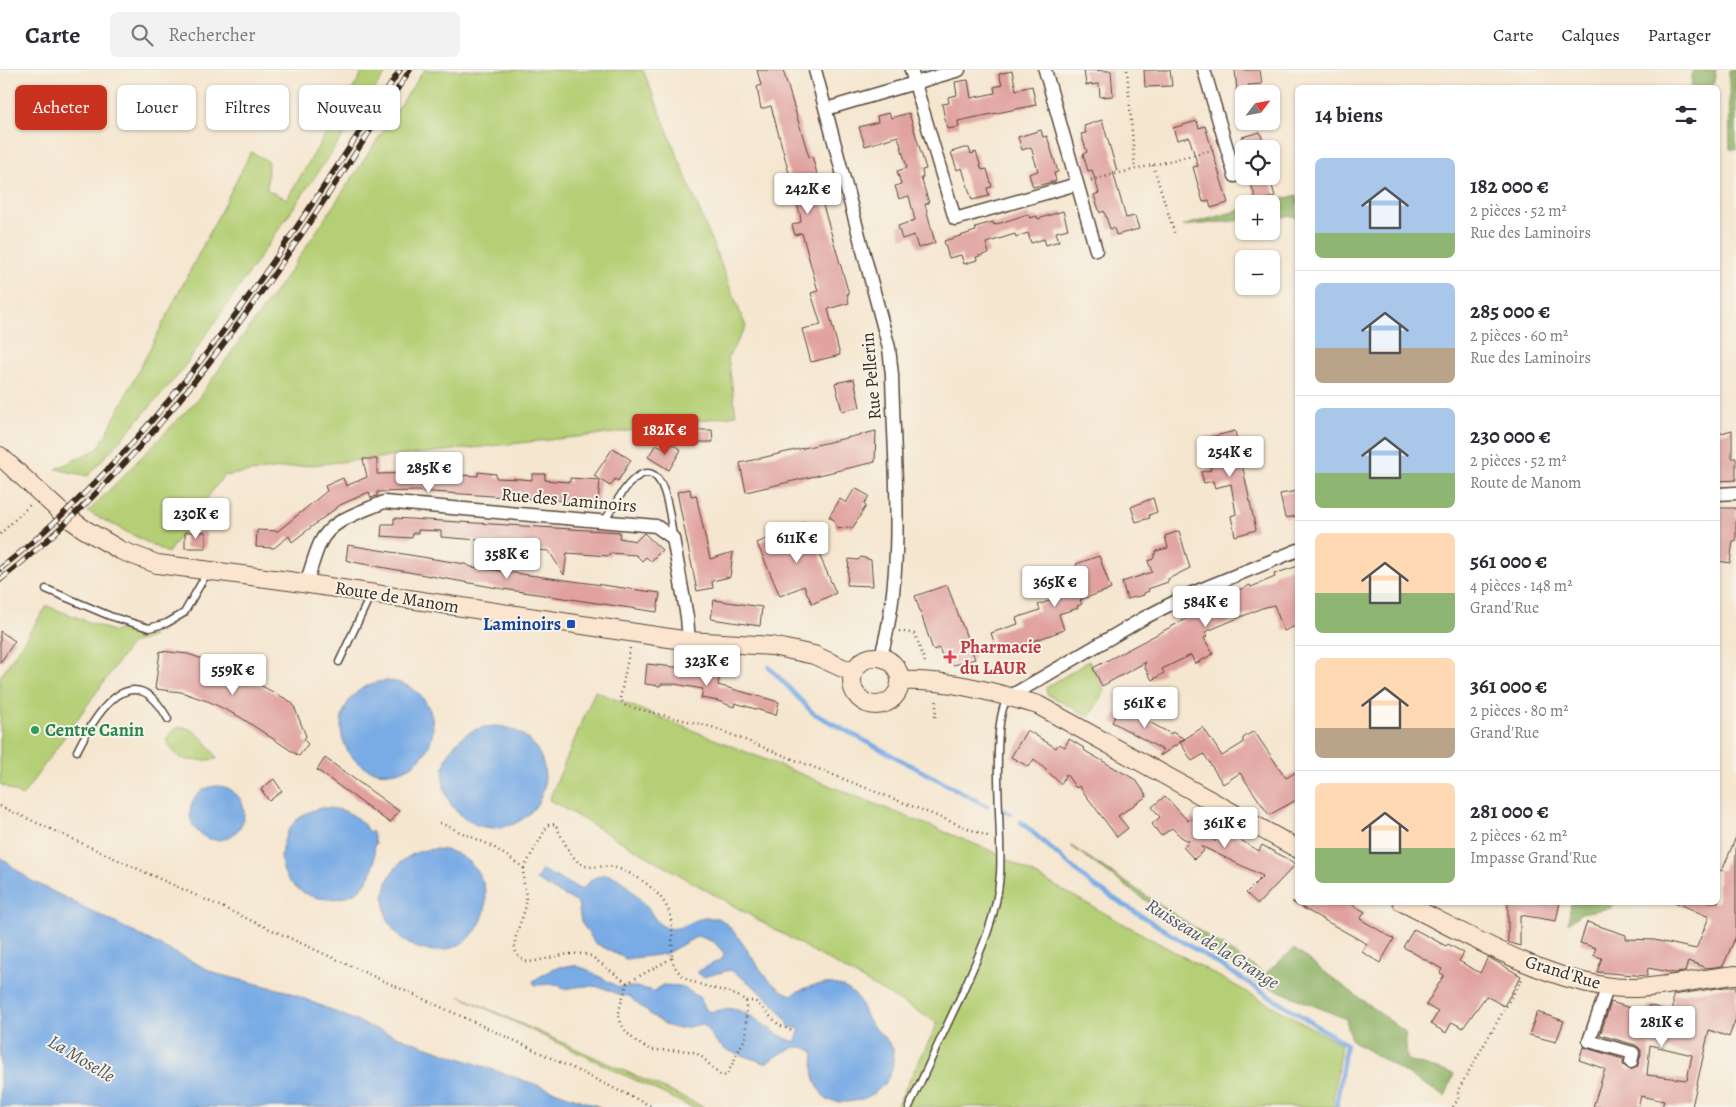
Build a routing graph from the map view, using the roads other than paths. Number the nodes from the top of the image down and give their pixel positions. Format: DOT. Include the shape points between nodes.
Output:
graph roads {
  1 [pos="815,70"];
  2 [pos="959,70"];
  3 [pos="1045,70"];
  4 [pos="1204,70"];
  5 [pos="912,76"];
  6 [pos="826,108"];
  7 [pos="1235,176"];
  8 [pos="1077,184"];
  9 [pos="1096,250"];
  10 [pos="0,456"];
  11 [pos="1736,493"];
  12 [pos="1720,494"];
  13 [pos="604,520"];
  14 [pos="673,538"];
  15 [pos="1295,551"];
  16 [pos="208,572"];
  17 [pos="306,583"];
  18 [pos="46,589"];
  19 [pos="372,593"];
  20 [pos="689,641"];
  21 [pos="881,656"];
  22 [pos="339,662"];
  23 [pos="854,670"];
  24 [pos="901,681"];
  25 [pos="1009,696"];
  26 [pos="168,719"];
  27 [pos="77,751"];
  28 [pos="1295,846"];
  29 [pos="1408,905"];
  30 [pos="1735,972"];
  31 [pos="1608,986"];
  32 [pos="1631,1062"];
  33 [pos="909,1107"];
  1 -- 6 [label="street, Rue Pellerin"];
  2 -- 5 [label="street"];
  3 -- 8 [label="street"];
  4 -- 7 [label="street"];
  5 -- 6 [label="street"];
  5 -- 8 [label="street" via="955,219"];
  6 -- 21 [label="street, Rue Pellerin" via="880,309 892,375 896,573"];
  8 -- 9 [label="street"];
  10 -- 16 [label="street, Route de Manom" via="84,529 120,550 157,564"];
  11 -- 12 [label="street"];
  13 -- 14 [label="street, Rue des Laminoirs" via="656,526"];
  13 -- 14 [label="lane" via="630,482 639,475 648,474 658,478 664,486"];
  13 -- 17 [label="street, Rue des Laminoirs" via="384,502 342,520 327,533 320,543"];
  14 -- 20 [label="street"];
  15 -- 25 [label="street" via="1182,598"];
  16 -- 17 [label="street, Route de Manom"];
  16 -- 18 [label="lane" via="184,613 167,624 150,628 110,616"];
  17 -- 19 [label="street, Route de Manom"];
  19 -- 20 [label="street, Route de Manom"];
  19 -- 22 [label="lane"];
  20 -- 23 [label="street, Route de Manom" via="781,647"];
  21 -- 23 [label="street" via="865,658"];
  21 -- 24 [label="street" via="895,665"];
  23 -- 24 [label="street" via="852,686 855,694 867,704 890,701"];
  24 -- 25 [label="street" via="929,680"];
  25 -- 28 [label="street" via="1038,705"];
  25 -- 33 [label="lane" via="1004,703 998,730 1001,841 995,912 982,949"];
  26 -- 27 [label="lane" via="149,693 118,694 101,710"];
  29 -- 31 [label="street, Grand'Rue" via="1530,965"];
  30 -- 31 [label="street, Grand'Rue" via="1634,988"];
  31 -- 32 [label="street" via="1589,1042 1633,1053"];
}
